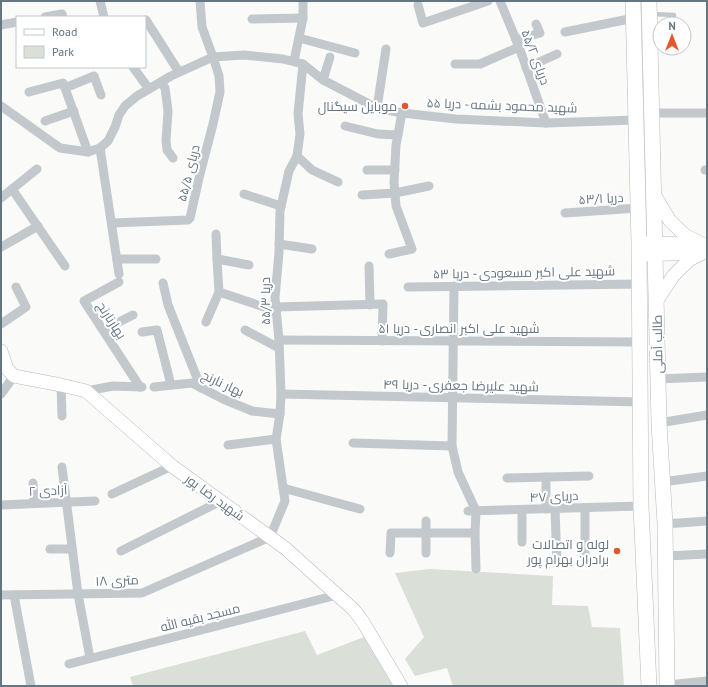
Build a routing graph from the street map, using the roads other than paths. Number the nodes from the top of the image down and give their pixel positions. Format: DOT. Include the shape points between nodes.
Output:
graph roads {
  1 [pos="100,1"];
  2 [pos="200,1"];
  3 [pos="303,1"];
  4 [pos="488,1"];
  5 [pos="500,1"];
  6 [pos="633,1"];
  7 [pos="418,5"];
  8 [pos="649,7"];
  9 [pos="51,16"];
  10 [pos="63,16"];
  11 [pos="104,16"];
  12 [pos="674,16"];
  13 [pos="303,18"];
  14 [pos="634,18"];
  15 [pos="252,19"];
  16 [pos="146,20"];
  17 [pos="652,20"];
  18 [pos="16,22"];
  19 [pos="536,24"];
  20 [pos="1,25"];
  21 [pos="564,32"];
  22 [pos="299,38"];
  23 [pos="517,44"];
  24 [pos="386,49"];
  25 [pos="356,53"];
  26 [pos="558,54"];
  27 [pos="654,56"];
  28 [pos="213,57"];
  29 [pos="330,57"];
  30 [pos="294,61"];
  31 [pos="303,64"];
  32 [pos="455,64"];
  33 [pos="134,68"];
  34 [pos="526,68"];
  35 [pos="179,72"];
  36 [pos="323,80"];
  37 [pos="161,82"];
  38 [pos="64,85"];
  39 [pos="149,89"];
  40 [pos="29,92"];
  41 [pos="101,95"];
  42 [pos="1,106"];
  43 [pos="377,108"];
  44 [pos="74,111"];
  45 [pos="402,113"];
  46 [pos="652,113"];
  47 [pos="707,113"];
  48 [pos="636,120"];
  49 [pos="45,122"];
  50 [pos="546,123"];
  51 [pos="345,126"];
  52 [pos="398,135"];
  53 [pos="100,148"];
  54 [pos="88,152"];
  55 [pos="297,156"];
  56 [pos="173,158"];
  57 [pos="37,169"];
  58 [pos="367,170"];
  59 [pos="395,170"];
  60 [pos="338,182"];
  61 [pos="428,186"];
  62 [pos="12,189"];
  63 [pos="395,193"];
  64 [pos="244,194"];
  65 [pos="654,194"];
  66 [pos="362,195"];
  67 [pos="1,198"];
  68 [pos="281,206"];
  69 [pos="638,208"];
  70 [pos="566,213"];
  71 [pos="112,223"];
  72 [pos="38,226"];
  73 [pos="216,234"];
  74 [pos="279,244"];
  75 [pos="1,247"];
  76 [pos="705,248"];
  77 [pos="312,249"];
  78 [pos="639,249"];
  79 [pos="655,249"];
  80 [pos="389,254"];
  81 [pos="156,258"];
  82 [pos="217,259"];
  83 [pos="117,260"];
  84 [pos="249,265"];
  85 [pos="65,266"];
  86 [pos="369,266"];
  87 [pos="163,284"];
  88 [pos="640,284"];
  89 [pos="454,286"];
  90 [pos="16,287"];
  91 [pos="408,287"];
  92 [pos="219,292"];
  93 [pos="656,302"];
  94 [pos="370,304"];
  95 [pos="276,309"];
  96 [pos="133,315"];
  97 [pos="206,322"];
  98 [pos="1,324"];
  99 [pos="103,330"];
  100 [pos="245,330"];
  101 [pos="142,332"];
  102 [pos="382,341"];
  103 [pos="453,341"];
  104 [pos="640,342"];
  105 [pos="279,344"];
  106 [pos="1,352"];
  107 [pos="14,376"];
  108 [pos="707,377"];
  109 [pos="658,379"];
  110 [pos="61,385"];
  111 [pos="171,385"];
  112 [pos="154,387"];
  113 [pos="201,388"];
  114 [pos="86,391"];
  115 [pos="1,394"];
  116 [pos="281,394"];
  117 [pos="452,398"];
  118 [pos="641,402"];
  119 [pos="280,414"];
  120 [pos="707,415"];
  121 [pos="62,416"];
  122 [pos="659,423"];
  123 [pos="276,439"];
  124 [pos="353,443"];
  125 [pos="640,444"];
  126 [pos="228,445"];
  127 [pos="452,446"];
  128 [pos="172,466"];
  129 [pos="62,467"];
  130 [pos="589,476"];
  131 [pos="707,476"];
  132 [pos="546,477"];
  133 [pos="507,478"];
  134 [pos="662,482"];
  135 [pos="33,483"];
  136 [pos="283,488"];
  137 [pos="112,494"];
  138 [pos="95,501"];
  139 [pos="67,502"];
  140 [pos="221,502"];
  141 [pos="34,503"];
  142 [pos="664,503"];
  143 [pos="1,504"];
  144 [pos="641,506"];
  145 [pos="584,508"];
  146 [pos="360,509"];
  147 [pos="551,509"];
  148 [pos="522,510"];
  149 [pos="472,511"];
  150 [pos="426,521"];
  151 [pos="707,521"];
  152 [pos="665,524"];
  153 [pos="642,526"];
  154 [pos="426,533"];
  155 [pos="475,533"];
  156 [pos="270,537"];
  157 [pos="522,542"];
  158 [pos="50,549"];
  159 [pos="72,549"];
  160 [pos="122,551"];
  161 [pos="390,553"];
  162 [pos="426,553"];
  163 [pos="707,554"];
  164 [pos="666,556"];
  165 [pos="585,557"];
  166 [pos="557,564"];
  167 [pos="476,569"];
  168 [pos="78,594"];
  169 [pos="1,595"];
  170 [pos="14,595"];
  171 [pos="337,595"];
  172 [pos="90,658"];
  173 [pos="69,664"];
  174 [pos="707,681"];
  175 [pos="31,686"];
  176 [pos="400,686"];
  177 [pos="649,686"];
  178 [pos="667,686"];
  1 -- 11 [label="street"];
  2 -- 28 [label="street" via="202,27"];
  3 -- 13 [label="street"];
  4 -- 7 [label="street" via="423,23"];
  5 -- 23 [label="street, دریای ۵۵/۲"];
  6 -- 14 [label="main road, طالب آملی"];
  8 -- 12 [label="lane"];
  8 -- 17 [label="main road, طالب آملی"];
  9 -- 10 [label="street"];
  13 -- 15 [label="street"];
  13 -- 22 [label="street"];
  14 -- 21 [label="street"];
  14 -- 48 [label="main road, طالب آملی"];
  16 -- 35 [label="street"];
  18 -- 20 [label="street"];
  19 -- 23 [label="street" via="540,33"];
  22 -- 25 [label="street"];
  22 -- 30 [label="street"];
  23 -- 32 [label="street" via="480,64"];
  23 -- 34 [label="street, دریای ۵۵/۲"];
  24 -- 43 [label="street"];
  26 -- 34 [label="street"];
  27 -- 46 [label="main road, طالب آملی"];
  28 -- 30 [label="street, شهید محمود بشمه - دریا ۵۵" via="244,55"];
  28 -- 35 [label="street, شهید محمود بشمه - دریا ۵۵"];
  28 -- 71 [label="street, دریای ۵۵/۵" via="219,76 220,92 190,218"];
  29 -- 36 [label="street"];
  30 -- 31 [label="street, شهید محمود بشمه - دریا ۵۵"];
  31 -- 36 [label="street, شهید محمود بشمه - دریا ۵۵"];
  31 -- 55 [label="street, دریا ۵۵/۳"];
  33 -- 39 [label="street"];
  34 -- 50 [label="street, دریای ۵۵/۲"];
  35 -- 37 [label="street, شهید محمود بشمه - دریا ۵۵"];
  36 -- 43 [label="street, شهید محمود بشمه - دریا ۵۵"];
  37 -- 39 [label="street, شهید محمود بشمه - دریا ۵۵"];
  37 -- 56 [label="street" via="168,111 167,150"];
  38 -- 40 [label="street"];
  38 -- 41 [label="street" via="94,76"];
  38 -- 44 [label="street"];
  39 -- 53 [label="street, شهید محمود بشمه - دریا ۵۵" via="125,106 108,141"];
  42 -- 54 [label="street" via="60,148"];
  43 -- 45 [label="street, شهید محمود بشمه - دریا ۵۵"];
  44 -- 49 [label="street"];
  44 -- 54 [label="street"];
  45 -- 50 [label="street, شهید محمود بشمه - دریا ۵۵" via="456,119"];
  45 -- 52 [label="street"];
  46 -- 47 [label="street"];
  46 -- 65 [label="main road, طالب آملی"];
  48 -- 50 [label="street, شهید محمود بشمه - دریا ۵۵"];
  48 -- 69 [label="main road, طالب آملی"];
  51 -- 52 [label="street" via="378,134"];
  52 -- 59 [label="street"];
  53 -- 54 [label="street"];
  53 -- 71 [label="street"];
  55 -- 60 [label="street" via="312,170"];
  55 -- 68 [label="street, دریا ۵۵/۳" via="289,171"];
  57 -- 62 [label="street"];
  58 -- 59 [label="street"];
  59 -- 63 [label="street"];
  61 -- 63 [label="street"];
  62 -- 67 [label="street"];
  62 -- 72 [label="street"];
  63 -- 66 [label="street"];
  63 -- 80 [label="street" via="396,206 412,249"];
  64 -- 68 [label="street"];
  65 -- 76 [label="street" via="670,221 686,236"];
  65 -- 79 [label="main road, طالب آملی"];
  68 -- 74 [label="street, دریا ۵۵/۳"];
  69 -- 70 [label="street, دریا ۵۳/۱"];
  69 -- 78 [label="main road, طالب آملی"];
  71 -- 83 [label="street"];
  72 -- 75 [label="street"];
  72 -- 85 [label="street"];
  73 -- 82 [label="street"];
  74 -- 77 [label="street"];
  74 -- 95 [label="street, دریا ۵۵/۳"];
  76 -- 79 [label="street"];
  76 -- 93 [label="street" via="673,276"];
  78 -- 79 [label="street"];
  78 -- 88 [label="main road, طالب آملی"];
  79 -- 93 [label="main road, طالب آملی"];
  81 -- 83 [label="street"];
  82 -- 84 [label="street"];
  82 -- 92 [label="street"];
  83 -- 99 [label="street, بهارنارنج" via="119,278 84,301"];
  86 -- 94 [label="street"];
  87 -- 113 [label="street" via="168,305"];
  88 -- 89 [label="street, شهید علی اکبر مسعودی - دریا ۵۳"];
  88 -- 104 [label="main road, طالب آملی"];
  89 -- 91 [label="street, شهید علی اکبر مسعودی - دریا ۵۳"];
  89 -- 103 [label="street"];
  90 -- 98 [label="street" via="26,307"];
  92 -- 95 [label="street"];
  92 -- 97 [label="street"];
  93 -- 109 [label="main road, طالب آملی"];
  94 -- 95 [label="street"];
  94 -- 102 [label="street" via="383,304"];
  95 -- 105 [label="street, دریا ۵۵/۳"];
  96 -- 99 [label="street"];
  99 -- 114 [label="street, بهارنارنج" via="141,387 114,386"];
  100 -- 105 [label="street"];
  101 -- 111 [label="street" via="156,330"];
  102 -- 103 [label="street, شهید علی اکبر انصاری - دریا ۵۱"];
  102 -- 105 [label="street, شهید علی اکبر انصاری - دریا ۵۱"];
  103 -- 104 [label="street, شهید علی اکبر انصاری - دریا ۵۱"];
  103 -- 117 [label="street"];
  104 -- 118 [label="main road, طالب آملی"];
  105 -- 116 [label="street, دریا ۵۵/۳"];
  106 -- 107 [label="street"];
  107 -- 110 [label="street, شهید رضا پور"];
  107 -- 115 [label="street"];
  108 -- 109 [label="street"];
  109 -- 122 [label="main road, طالب آملی"];
  110 -- 114 [label="street, شهید رضا پور"];
  110 -- 121 [label="street"];
  111 -- 112 [label="street, بهار نارنج"];
  111 -- 113 [label="street, بهار نارنج" via="192,383"];
  113 -- 119 [label="street, بهار نارنج" via="252,411"];
  114 -- 128 [label="street, شهید رضا پور"];
  116 -- 117 [label="street, شهید علیرضا جعفری - دریا ۴۹"];
  116 -- 119 [label="street, دریا ۵۵/۳"];
  117 -- 118 [label="street, شهید علیرضا جعفری - دریا ۴۹"];
  117 -- 127 [label="street"];
  118 -- 125 [label="main road, طالب آملی"];
  119 -- 123 [label="street, دریا ۵۵/۳"];
  120 -- 122 [label="street"];
  122 -- 125 [label="main road" via="657,458 653,466 650,467 643,460"];
  122 -- 134 [label="main road, طالب آملی"];
  123 -- 126 [label="street"];
  123 -- 136 [label="street, دریا ۵۵/۳"];
  124 -- 127 [label="street"];
  125 -- 144 [label="main road, طالب آملی"];
  127 -- 149 [label="street"];
  128 -- 137 [label="street"];
  128 -- 140 [label="street, شهید رضا پور"];
  129 -- 139 [label="street"];
  130 -- 132 [label="street"];
  131 -- 134 [label="street"];
  132 -- 133 [label="street"];
  132 -- 147 [label="street"];
  134 -- 142 [label="main road, طالب آملی"];
  135 -- 141 [label="street"];
  136 -- 146 [label="street"];
  136 -- 156 [label="street, دریا ۵۵/۳" via="285,501"];
  138 -- 139 [label="street, آزادی ۲"];
  139 -- 141 [label="street, آزادی ۲"];
  139 -- 159 [label="street"];
  140 -- 156 [label="street, شهید رضا پور"];
  140 -- 160 [label="street"];
  141 -- 143 [label="street, آزادی ۲"];
  142 -- 152 [label="main road, طالب آملی"];
  142 -- 153 [label="main road" via="658,490 649,492"];
  144 -- 145 [label="street, دریای ۴۷"];
  144 -- 153 [label="main road, طالب آملی"];
  145 -- 147 [label="street, دریای ۴۷"];
  145 -- 165 [label="street"];
  147 -- 148 [label="street, دریای ۴۷"];
  147 -- 166 [label="street"];
  148 -- 149 [label="street, دریای ۴۷"];
  148 -- 157 [label="street"];
  149 -- 155 [label="street"];
  150 -- 154 [label="street"];
  151 -- 152 [label="street"];
  152 -- 164 [label="main road, طالب آملی"];
  153 -- 177 [label="main road, طالب آملی"];
  154 -- 155 [label="street"];
  154 -- 161 [label="street" via="391,533"];
  154 -- 162 [label="street"];
  155 -- 167 [label="street"];
  156 -- 168 [label="street, ۱۸ متری" via="142,593"];
  156 -- 171 [label="street, شهید رضا پور"];
  158 -- 159 [label="street"];
  159 -- 168 [label="street"];
  163 -- 164 [label="street"];
  164 -- 178 [label="main road, طالب آملی"];
  168 -- 170 [label="street, ۱۸ متری"];
  168 -- 172 [label="street"];
  169 -- 170 [label="street, ۱۸ متری"];
  170 -- 175 [label="street"];
  171 -- 172 [label="street, مسجد بقیه الله"];
  171 -- 176 [label="street, شهید رضا پور" via="358,615"];
  172 -- 173 [label="street, مسجد بقیه الله"];
  174 -- 178 [label="street"];
}
